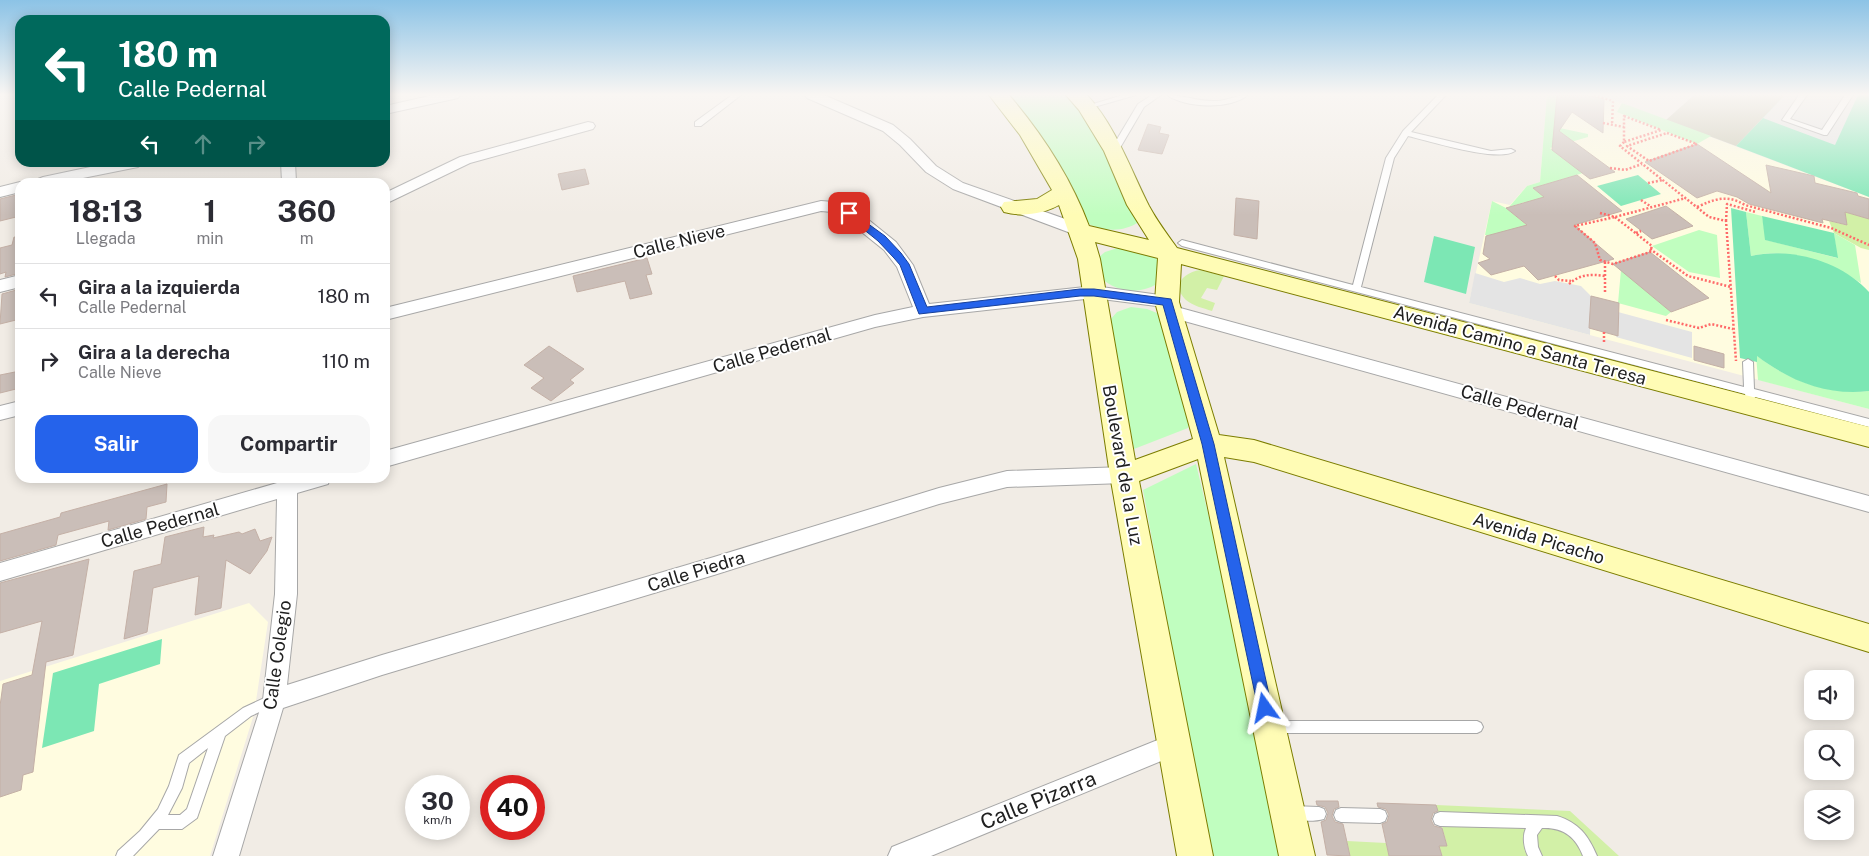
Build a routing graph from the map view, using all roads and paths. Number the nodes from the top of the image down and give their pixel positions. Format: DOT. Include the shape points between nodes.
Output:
graph roads {
  1 [pos="556,135"];
  2 [pos="896,135"];
  3 [pos="1030,135"];
  4 [pos="1103,135"];
  5 [pos="1124,135"];
  6 [pos="1405,135"];
  7 [pos="1414,135"];
  8 [pos="1624,135"];
  9 [pos="1646,135"];
  10 [pos="1655,135"];
  11 [pos="1662,135"];
  12 [pos="1674,135"];
  13 [pos="1658,137"];
  14 [pos="1624,142"];
  15 [pos="1114,151"];
  16 [pos="1511,151"];
  17 [pos="1643,156"];
  18 [pos="1636,160"];
  19 [pos="1642,164"];
  20 [pos="114,167"];
  21 [pos="1610,168"];
  22 [pos="62,178"];
  23 [pos="1664,180"];
  24 [pos="1648,184"];
  25 [pos="15,188"];
  26 [pos="1064,190"];
  27 [pos="0,192"];
  28 [pos="390,197"];
  29 [pos="1686,198"];
  30 [pos="1641,200"];
  31 [pos="1012,206"];
  32 [pos="1650,207"];
  33 [pos="1696,207"];
  34 [pos="1600,212"];
  35 [pos="1756,212"];
  36 [pos="1615,217"];
  37 [pos="1726,221"];
  38 [pos="1082,231"];
  39 [pos="1641,231"];
  40 [pos="1636,233"];
  41 [pos="1869,245"];
  42 [pos="1176,248"];
  43 [pos="1650,249"];
  44 [pos="1605,262"];
  45 [pos="1555,276"];
  46 [pos="1605,276"];
  47 [pos="1688,276"];
  48 [pos="1683,278"];
  49 [pos="15,282"];
  50 [pos="0,286"];
  51 [pos="1731,287"];
  52 [pos="1356,289"];
  53 [pos="1094,292"];
  54 [pos="1605,294"];
  55 [pos="1169,307"];
  56 [pos="923,311"];
  57 [pos="390,313"];
  58 [pos="1666,320"];
  59 [pos="1466,325"];
  60 [pos="1734,330"];
  61 [pos="1748,362"];
  62 [pos="1736,363"];
  63 [pos="1750,399"];
  64 [pos="15,410"];
  65 [pos="0,414"];
  66 [pos="1869,423"];
  67 [pos="1869,438"];
  68 [pos="1208,444"];
  69 [pos="390,458"];
  70 [pos="1124,475"];
  71 [pos="287,483"];
  72 [pos="1869,504"];
  73 [pos="0,572"];
  74 [pos="1869,638"];
  75 [pos="274,700"];
  76 [pos="1270,727"];
  77 [pos="1476,727"];
  78 [pos="220,732"];
  79 [pos="1175,744"];
  80 [pos="1288,812"];
  81 [pos="1319,814"];
  82 [pos="1341,814"];
  83 [pos="1380,816"];
  84 [pos="1440,819"];
  85 [pos="156,822"];
  86 [pos="1539,822"];
  87 [pos="123,856"];
  88 [pos="226,856"];
  89 [pos="901,856"];
  90 [pos="1195,856"];
  91 [pos="1297,856"];
  92 [pos="1535,856"];
  93 [pos="1590,856"];
  1 -- 28 [label="street" via="465,160"];
  2 -- 31 [label="street" via="939,175 958,186"];
  3 -- 26 [label="street, Boulevard de la Luz"];
  4 -- 15 [label="street"];
  5 -- 15 [label="lane"];
  6 -- 52 [label="lane" via="1388,165"];
  7 -- 16 [label="lane" via="1491,153"];
  8 -- 14 [label="path"];
  9 -- 14 [label="path"];
  10 -- 13 [label="path"];
  11 -- 13 [label="path"];
  12 -- 17 [label="path" via="1697,144 1649,161"];
  13 -- 17 [label="path" via="1627,146"];
  14 -- 18 [label="path" via="1620,146"];
  15 -- 42 [label="street" via="1149,225"];
  17 -- 18 [label="path"];
  18 -- 19 [label="path"];
  19 -- 21 [label="path" via="1625,170"];
  19 -- 23 [label="path"];
  20 -- 22 [label="street"];
  23 -- 24 [label="path"];
  23 -- 29 [label="path"];
  25 -- 27 [label="street"];
  26 -- 31 [label="street" via="1055,199 1041,205"];
  26 -- 38 [label="street, Boulevard de la Luz"];
  29 -- 32 [label="path"];
  29 -- 33 [label="path"];
  30 -- 32 [label="path"];
  31 -- 38 [label="street"];
  32 -- 36 [label="path"];
  33 -- 37 [label="path" via="1709,217"];
  33 -- 41 [label="path" via="1727,196 1745,205 1831,228"];
  34 -- 36 [label="path"];
  35 -- 37 [label="path" via="1726,204"];
  36 -- 40 [label="path"];
  36 -- 44 [label="path" via="1575,226 1595,243 1600,260"];
  37 -- 51 [label="path"];
  38 -- 42 [label="street, Avenida Camino a Santa Teresa"];
  38 -- 53 [label="street, Boulevard de la Luz"];
  39 -- 40 [label="path"];
  40 -- 43 [label="path" via="1652,246"];
  42 -- 52 [label="lane"];
  42 -- 55 [label="street"];
  42 -- 59 [label="street, Avenida Camino a Santa Teresa"];
  43 -- 44 [label="path" via="1650,252 1613,264"];
  43 -- 47 [label="path"];
  44 -- 46 [label="path"];
  45 -- 46 [label="path" via="1570,282 1591,274"];
  46 -- 54 [label="path"];
  47 -- 48 [label="path"];
  47 -- 51 [label="path"];
  49 -- 50 [label="street"];
  51 -- 60 [label="path"];
  52 -- 59 [label="lane"];
  53 -- 55 [label="street, Calle Pedernal"];
  53 -- 56 [label="street, Calle Pedernal"];
  53 -- 70 [label="street, Boulevard de la Luz"];
  55 -- 68 [label="street"];
  55 -- 72 [label="street, Calle Pedernal"];
  56 -- 57 [label="street, Calle Nieve" via="904,264 890,246 849,213 821,206"];
  56 -- 69 [label="street, Calle Pedernal" via="864,323"];
  58 -- 60 [label="path" via="1698,328 1711,324"];
  59 -- 63 [label="street, Avenida Camino a Santa Teresa"];
  60 -- 62 [label="path"];
  61 -- 63 [label="lane"];
  63 -- 66 [label="lane"];
  63 -- 67 [label="street, Avenida Camino a Santa Teresa"];
  64 -- 65 [label="street"];
  68 -- 70 [label="street"];
  68 -- 74 [label="street, Avenida Picacho" via="1254,451"];
  68 -- 76 [label="street"];
  70 -- 75 [label="street, Calle Piedra" via="1007,479 939,496"];
  70 -- 79 [label="street, Boulevard de la Luz"];
  71 -- 73 [label="street, Calle Pedernal"];
  71 -- 75 [label="street, Calle Colegio" via="286,594"];
  75 -- 78 [label="lane" via="247,712"];
  75 -- 88 [label="street, Calle Colegio"];
  76 -- 77 [label="lane"];
  76 -- 80 [label="street"];
  78 -- 85 [label="lane" via="183,759 175,790"];
  78 -- 85 [label="lane" via="192,813 182,822"];
  79 -- 89 [label="street, Calle Pizarra"];
  79 -- 90 [label="street, Boulevard de la Luz"];
  80 -- 81 [label="lane"];
  80 -- 91 [label="street"];
  82 -- 83 [label="lane"];
  84 -- 86 [label="lane"];
  85 -- 87 [label="lane"];
  86 -- 92 [label="lane" via="1530,833"];
  86 -- 93 [label="lane" via="1554,820 1571,828 1585,842"];
}
